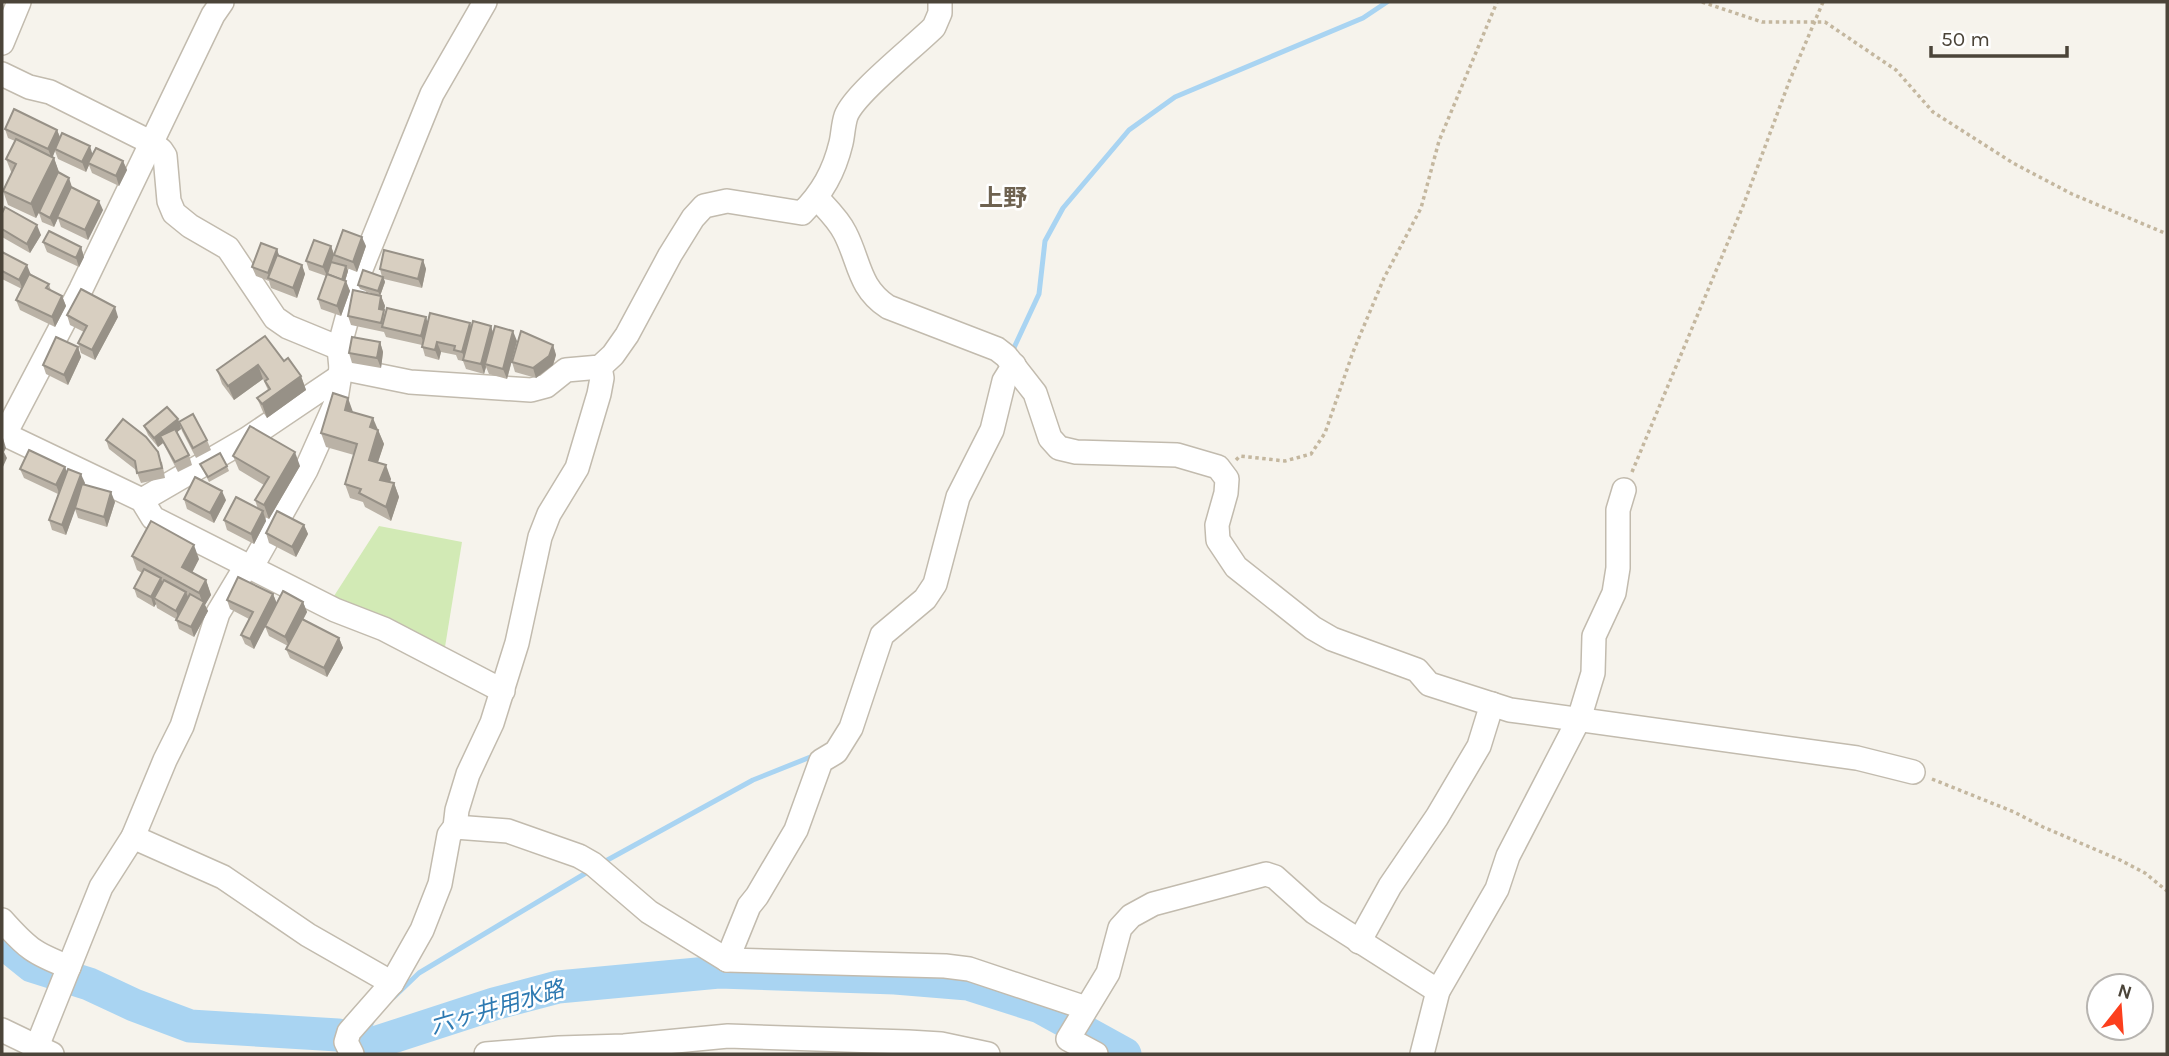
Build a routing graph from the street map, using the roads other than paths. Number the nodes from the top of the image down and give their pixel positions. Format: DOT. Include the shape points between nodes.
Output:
graph roads {
  1 [pos="19,2"];
  2 [pos="222,2"];
  3 [pos="485,2"];
  4 [pos="940,2"];
  5 [pos="2,43"];
  6 [pos="2,74"];
  7 [pos="152,143"];
  8 [pos="817,198"];
  9 [pos="1011,361"];
  10 [pos="340,364"];
  11 [pos="600,367"];
  12 [pos="4,433"];
  13 [pos="1625,490"];
  14 [pos="142,500"];
  15 [pos="249,566"];
  16 [pos="503,691"];
  17 [pos="1492,704"];
  18 [pos="1579,719"];
  19 [pos="1913,772"];
  20 [pos="456,827"];
  21 [pos="133,837"];
  22 [pos="2,920"];
  23 [pos="1359,942"];
  24 [pos="727,960"];
  25 [pos="66,974"];
  26 [pos="392,984"];
  27 [pos="1438,991"];
  28 [pos="1080,1019"];
  29 [pos="2,1030"];
  30 [pos="349,1045"];
  31 [pos="698,1046"];
  32 [pos="623,1050"];
  33 [pos="41,1051"];
  34 [pos="978,1053"];
  35 [pos="486,1054"];
  36 [pos="1096,1054"];
  37 [pos="1422,1054"];
  1 -- 5 [label="street"];
  2 -- 7 [label="street"];
  3 -- 10 [label="street" via="432,94 359,274"];
  4 -- 8 [label="street" via="934,27 850,108 831,176"];
  6 -- 7 [label="street" via="50,92"];
  7 -- 10 [label="street" via="165,156 174,213 228,248 275,318"];
  7 -- 12 [label="street"];
  8 -- 9 [label="street" via="845,233 873,297 998,349"];
  8 -- 11 [label="street" via="802,214 727,201 704,206 670,254 627,335"];
  9 -- 17 [label="street" via="1035,393 1050,438 1059,447 1076,452 1177,454 1219,467 1227,479 1217,525 1219,540 1236,567 1332,639 1417,670 1429,684"];
  9 -- 24 [label="street" via="992,430 958,496 935,584 925,599 882,635 851,729 836,752 821,761 796,830 748,906"];
  10 -- 11 [label="street" via="410,382 531,390 546,386 566,370"];
  10 -- 14 [label="street" via="247,439"];
  10 -- 15 [label="street" via="335,405 306,470"];
  11 -- 16 [label="street" via="602,378 578,468 540,537"];
  12 -- 14 [label="street"];
  13 -- 18 [label="street" via="1618,510 1614,593 1594,635 1593,673"];
  14 -- 15 [label="street" via="153,518"];
  15 -- 16 [label="street"];
  15 -- 21 [label="street" via="218,613 182,726"];
  16 -- 20 [label="street" via="468,774"];
  17 -- 18 [label="street"];
  17 -- 23 [label="street" via="1479,746"];
  18 -- 19 [label="street" via="1844,756"];
  18 -- 27 [label="street" via="1508,856 1497,889"];
  20 -- 24 [label="street" via="508,831 579,856 649,912"];
  20 -- 26 [label="street" via="449,835 440,884 422,930"];
  21 -- 25 [label="street" via="102,887"];
  21 -- 26 [label="street" via="223,877 308,935"];
  22 -- 25 [label="street" via="31,951"];
  23 -- 27 [label="street"];
  23 -- 28 [label="street" via="1314,912 1275,877 1266,874 1220,885 1153,904 1131,916 1120,928 1108,973"];
  24 -- 28 [label="street" via="969,969"];
  25 -- 33 [label="street"];
  26 -- 30 [label="street"];
  27 -- 37 [label="street"];
  28 -- 36 [label="street" via="1068,1039"];
  29 -- 33 [label="street"];
  31 -- 32 [label="street"];
  31 -- 34 [label="street" via="728,1036 908,1042"];
  32 -- 35 [label="street" via="559,1048"];
}
